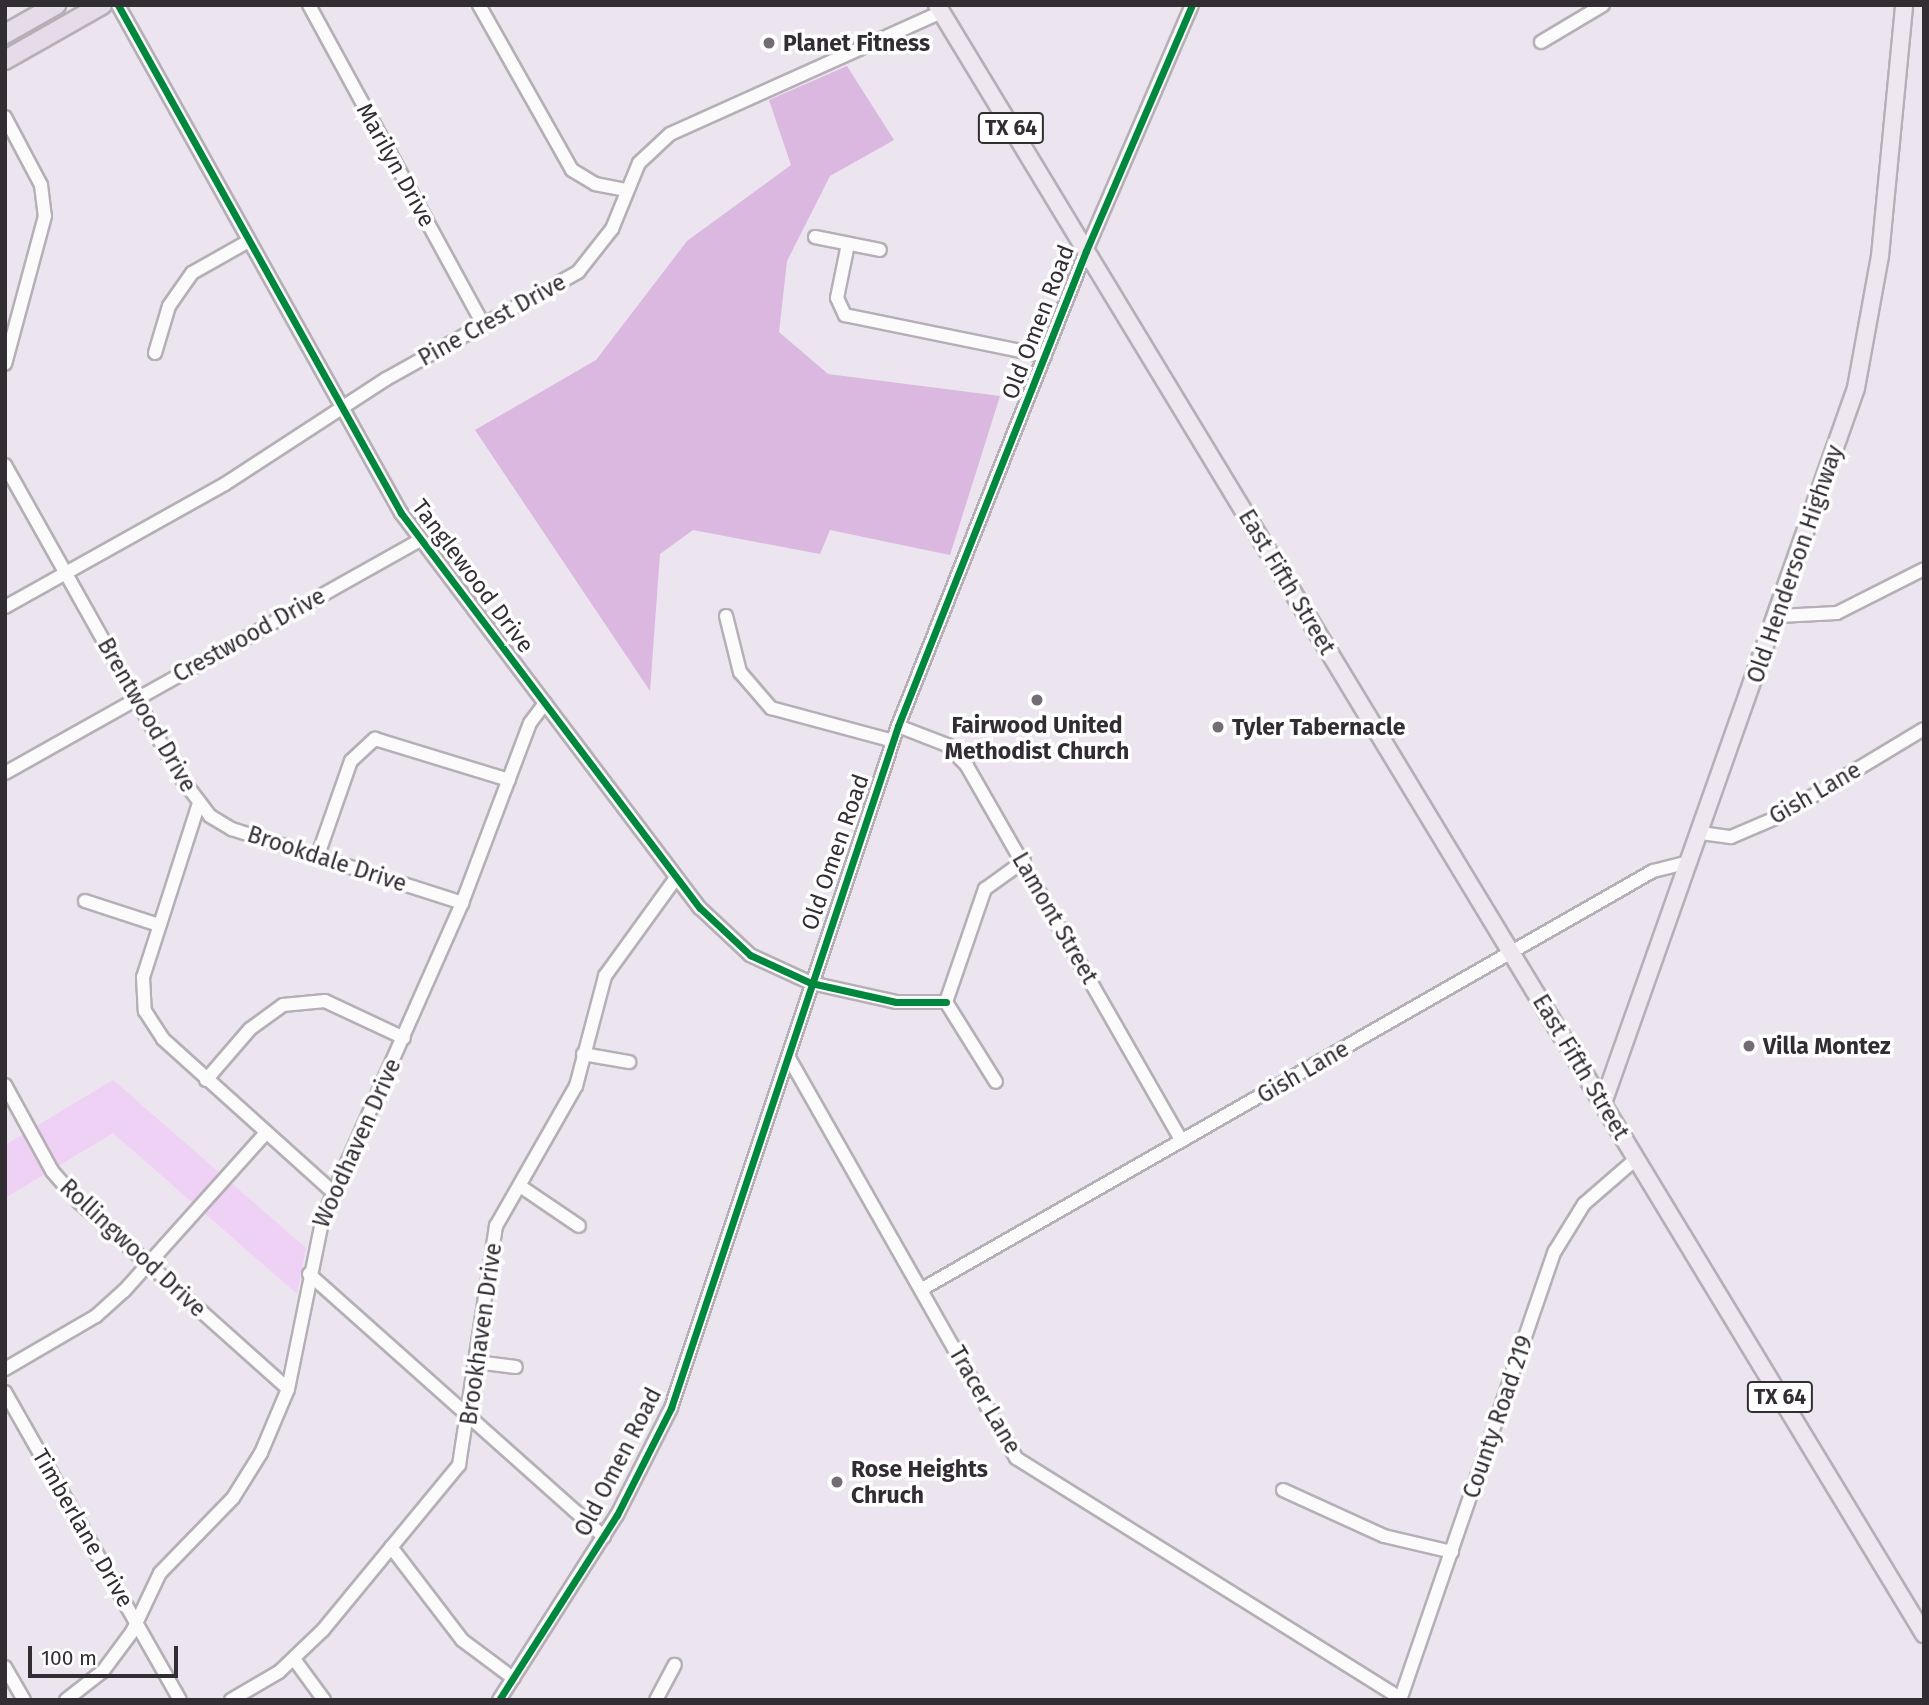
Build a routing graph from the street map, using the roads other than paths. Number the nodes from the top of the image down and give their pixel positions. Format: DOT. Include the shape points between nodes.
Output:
graph roads {
  1 [pos="56,5"];
  2 [pos="102,5"];
  3 [pos="118,5"];
  4 [pos="309,5"];
  5 [pos="479,5"];
  6 [pos="1192,5"];
  7 [pos="1603,5"];
  8 [pos="1904,5"];
  9 [pos="939,8"];
  10 [pos="5,34"];
  11 [pos="1541,41"];
  12 [pos="5,60"];
  13 [pos="5,117"];
  14 [pos="625,190"];
  15 [pos="815,237"];
  16 [pos="247,242"];
  17 [pos="848,244"];
  18 [pos="880,250"];
  19 [pos="1086,251"];
  20 [pos="483,324"];
  21 [pos="155,353"];
  22 [pos="1045,356"];
  23 [pos="5,364"];
  24 [pos="341,406"];
  25 [pos="5,466"];
  26 [pos="420,540"];
  27 [pos="1924,569"];
  28 [pos="65,573"];
  29 [pos="5,607"];
  30 [pos="726,616"];
  31 [pos="1779,616"];
  32 [pos="136,698"];
  33 [pos="545,704"];
  34 [pos="898,726"];
  35 [pos="1924,729"];
  36 [pos="893,741"];
  37 [pos="5,773"];
  38 [pos="509,780"];
  39 [pos="199,803"];
  40 [pos="1701,833"];
  41 [pos="318,855"];
  42 [pos="1024,861"];
  43 [pos="1686,863"];
  44 [pos="677,878"];
  45 [pos="85,901"];
  46 [pos="462,903"];
  47 [pos="159,925"];
  48 [pos="1511,952"];
  49 [pos="811,983"];
  50 [pos="946,1002"];
  51 [pos="404,1038"];
  52 [pos="583,1054"];
  53 [pos="789,1058"];
  54 [pos="629,1062"];
  55 [pos="206,1080"];
  56 [pos="996,1082"];
  57 [pos="5,1085"];
  58 [pos="1603,1103"];
  59 [pos="266,1133"];
  60 [pos="1182,1141"];
  61 [pos="1636,1159"];
  62 [pos="520,1186"];
  63 [pos="333,1192"];
  64 [pos="579,1226"];
  65 [pos="149,1266"];
  66 [pos="309,1274"];
  67 [pos="922,1289"];
  68 [pos="475,1362"];
  69 [pos="516,1367"];
  70 [pos="5,1369"];
  71 [pos="288,1390"];
  72 [pos="5,1392"];
  73 [pos="470,1418"];
  74 [pos="1283,1490"];
  75 [pos="604,1537"];
  76 [pos="391,1547"];
  77 [pos="1452,1552"];
  78 [pos="136,1622"];
  79 [pos="1924,1634"];
  80 [pos="295,1659"];
  81 [pos="675,1665"];
  82 [pos="5,1667"];
  83 [pos="513,1678"];
  84 [pos="24,1700"];
  85 [pos="66,1700"];
  86 [pos="180,1700"];
  87 [pos="231,1700"];
  88 [pos="324,1700"];
  89 [pos="499,1700"];
  90 [pos="656,1700"];
  91 [pos="1401,1700"];
  1 -- 10 [label="highway"];
  2 -- 12 [label="highway"];
  3 -- 16 [label="street, Tanglewood Drive"];
  4 -- 20 [label="street, Marilyn Drive"];
  5 -- 14 [label="street" via="572,170"];
  6 -- 19 [label="street, Old Omen Road"];
  7 -- 11 [label="street"];
  8 -- 31 [label="main road, Old Henderson Highway" via="1866,346"];
  9 -- 14 [label="street, Pine Crest Drive" via="670,134 644,157"];
  9 -- 19 [label="main road, East Fifth Street / TX 64"];
  13 -- 23 [label="street" via="41,186 45,216"];
  14 -- 20 [label="street, Pine Crest Drive" via="615,223 582,269"];
  15 -- 17 [label="street"];
  16 -- 21 [label="street" via="192,273 169,306"];
  16 -- 24 [label="street, Tanglewood Drive"];
  17 -- 18 [label="street"];
  17 -- 22 [label="street" via="837,298 845,315"];
  19 -- 22 [label="street, Old Omen Road"];
  19 -- 48 [label="main road, East Fifth Street / TX 64"];
  20 -- 24 [label="street, Pine Crest Drive"];
  22 -- 34 [label="street, Old Omen Road"];
  24 -- 26 [label="street, Tanglewood Drive"];
  24 -- 28 [label="street, Pine Crest Drive" via="225,484"];
  25 -- 28 [label="street, Brentwood Drive"];
  26 -- 32 [label="street, Crestwood Drive"];
  26 -- 33 [label="street, Tanglewood Drive"];
  27 -- 31 [label="street" via="1837,613"];
  28 -- 29 [label="street, Pine Crest Drive"];
  28 -- 32 [label="street, Brentwood Drive"];
  30 -- 36 [label="street" via="740,672 771,708"];
  31 -- 40 [label="main road, Old Henderson Highway"];
  32 -- 37 [label="street, Crestwood Drive"];
  32 -- 39 [label="street, Brentwood Drive"];
  33 -- 38 [label="street, Woodhaven Drive"];
  33 -- 44 [label="street, Tanglewood Drive"];
  34 -- 36 [label="street, Old Omen Road"];
  34 -- 42 [label="street, Lamont Street" via="957,752"];
  35 -- 40 [label="street, Gish Lane" via="1778,817 1731,836"];
  36 -- 49 [label="street, Old Omen Road"];
  38 -- 41 [label="street" via="375,739 351,761"];
  38 -- 46 [label="street, Woodhaven Drive"];
  39 -- 41 [label="street, Brookdale Drive" via="232,829"];
  39 -- 47 [label="street, Brentwood Drive"];
  40 -- 43 [label="main road, Old Henderson Highway"];
  41 -- 46 [label="street, Brookdale Drive"];
  42 -- 50 [label="street" via="985,889"];
  42 -- 60 [label="street, Lamont Street"];
  43 -- 48 [label="street, Gish Lane" via="1653,871"];
  43 -- 58 [label="main road, Old Henderson Highway"];
  44 -- 49 [label="street, Tanglewood Drive" via="732,942"];
  44 -- 52 [label="street, Brookhaven Drive" via="605,976"];
  45 -- 47 [label="street"];
  46 -- 51 [label="street, Woodhaven Drive"];
  47 -- 55 [label="street, Brentwood Drive" via="140,995 153,1026"];
  48 -- 58 [label="main road, East Fifth Street / TX 64"];
  48 -- 60 [label="street, Gish Lane"];
  49 -- 50 [label="street, Tanglewood Drive" via="923,1005"];
  49 -- 53 [label="street, Old Omen Road"];
  50 -- 56 [label="street"];
  51 -- 55 [label="street" via="325,1001 283,1005 250,1029"];
  51 -- 63 [label="street, Woodhaven Drive"];
  52 -- 54 [label="street"];
  52 -- 62 [label="street, Brookhaven Drive" via="576,1086"];
  53 -- 67 [label="street, Tracer Lane"];
  53 -- 75 [label="street, Old Omen Road" via="671,1408"];
  55 -- 59 [label="street, Brentwood Drive"];
  57 -- 65 [label="street, Rollingwood Drive" via="51,1171"];
  58 -- 61 [label="main road, East Fifth Street / TX 64"];
  59 -- 63 [label="street, Brentwood Drive"];
  59 -- 65 [label="street"];
  60 -- 67 [label="street, Gish Lane"];
  61 -- 77 [label="street, County Road 219" via="1593,1195 1561,1236"];
  61 -- 79 [label="main road, TX 64"];
  62 -- 64 [label="street"];
  62 -- 68 [label="street, Brookhaven Drive" via="489,1250"];
  63 -- 66 [label="street, Woodhaven Drive"];
  65 -- 70 [label="street" via="96,1317"];
  65 -- 71 [label="street, Rollingwood Drive"];
  66 -- 71 [label="street, Woodhaven Drive"];
  66 -- 73 [label="street"];
  67 -- 91 [label="street, Tracer Lane" via="1023,1463"];
  68 -- 69 [label="street"];
  68 -- 73 [label="street, Brookhaven Drive"];
  71 -- 78 [label="street, Woodhaven Drive" via="248,1477 170,1559"];
  72 -- 78 [label="street, Timberlane Drive"];
  73 -- 75 [label="street"];
  73 -- 76 [label="street, Brookhaven Drive" via="459,1465"];
  74 -- 77 [label="street" via="1384,1535"];
  75 -- 83 [label="street, Old Omen Road"];
  76 -- 80 [label="street, Brookhaven Drive"];
  76 -- 83 [label="street" via="462,1640"];
  77 -- 91 [label="street, County Road 219"];
  78 -- 85 [label="street, Woodhaven Drive" via="103,1671"];
  78 -- 86 [label="street, Timberlane Drive"];
  80 -- 87 [label="street, Brookhaven Drive"];
  80 -- 88 [label="street"];
  81 -- 90 [label="street"];
  82 -- 84 [label="street"];
  83 -- 89 [label="street, Old Omen Road"];
}
